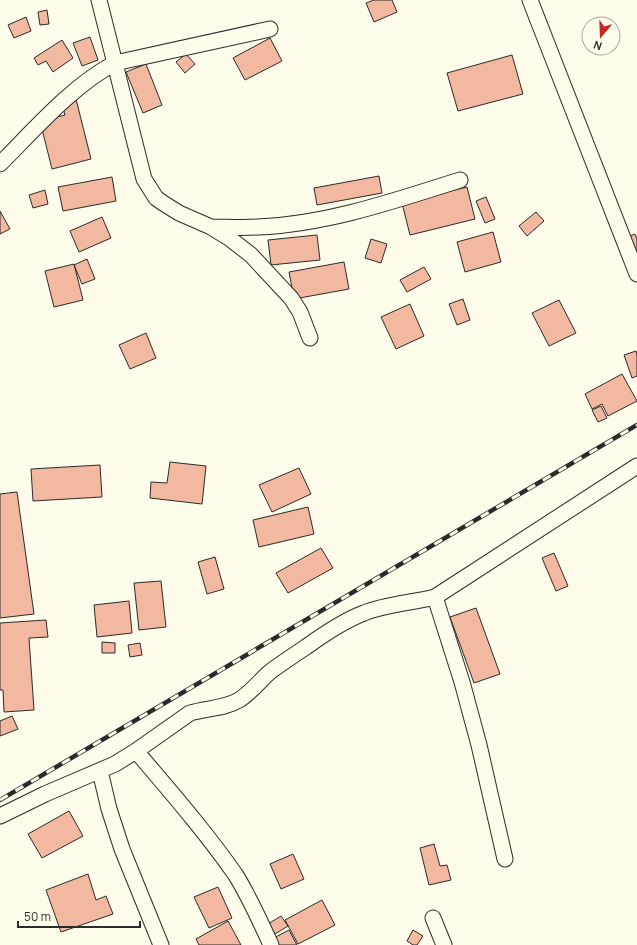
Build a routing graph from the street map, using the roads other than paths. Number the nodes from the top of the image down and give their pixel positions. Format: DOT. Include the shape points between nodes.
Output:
graph roads {
  1 [pos="99,0"];
  2 [pos="530,0"];
  3 [pos="270,29"];
  4 [pos="115,64"];
  5 [pos="0,164"];
  6 [pos="460,180"];
  7 [pos="211,227"];
  8 [pos="637,274"];
  9 [pos="310,338"];
  10 [pos="637,466"];
  11 [pos="435,597"];
  12 [pos="136,751"];
  13 [pos="100,771"];
  14 [pos="0,816"];
  15 [pos="505,859"];
  16 [pos="433,918"];
  17 [pos="161,945"];
  18 [pos="271,945"];
  19 [pos="444,945"];
  1 -- 4 [label="street"];
  2 -- 8 [label="street"];
  3 -- 4 [label="street"];
  4 -- 5 [label="street" via="99,71 69,96"];
  4 -- 7 [label="street" via="144,179 163,204"];
  6 -- 7 [label="street" via="347,214 258,227"];
  7 -- 9 [label="street" via="251,255 291,298 300,312"];
  10 -- 11 [label="street"];
  11 -- 12 [label="street" via="363,613 333,629 269,672 256,687 239,700 223,707 190,713"];
  11 -- 15 [label="street" via="479,745"];
  12 -- 13 [label="street"];
  12 -- 18 [label="street" via="191,815 236,876"];
  13 -- 14 [label="street"];
  13 -- 17 [label="street" via="122,849"];
  16 -- 19 [label="street"];
}
